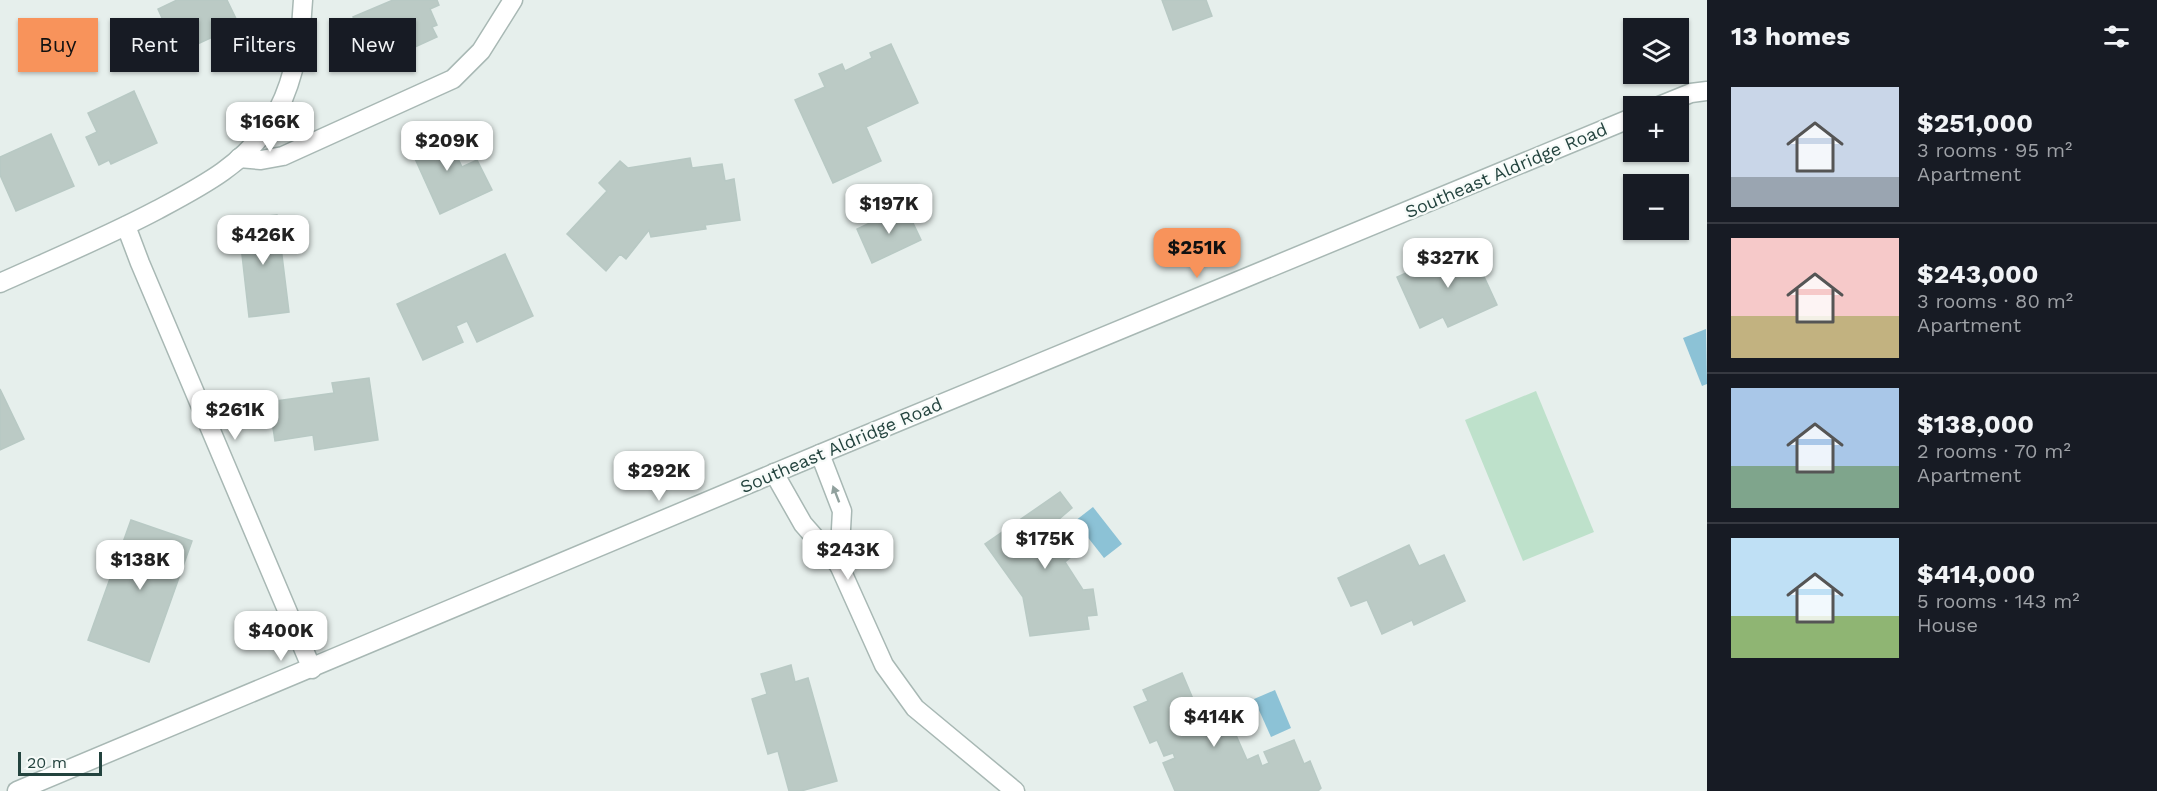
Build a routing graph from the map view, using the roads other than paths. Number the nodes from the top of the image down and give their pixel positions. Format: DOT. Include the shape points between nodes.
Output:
graph roads {
  1 [pos="303,0"];
  2 [pos="513,0"];
  3 [pos="1707,91"];
  4 [pos="1684,96"];
  5 [pos="1623,122"];
  6 [pos="239,158"];
  7 [pos="126,226"];
  8 [pos="0,283"];
  9 [pos="820,454"];
  10 [pos="774,473"];
  11 [pos="839,565"];
  12 [pos="312,669"];
  13 [pos="17,791"];
  14 [pos="1015,791"];
  1 -- 6 [label="street" via="298,51 279,107 271,123"];
  2 -- 6 [label="street" via="481,51 453,79 283,156"];
  3 -- 4 [label="street"];
  5 -- 9 [label="street, Southeast Aldridge Road"];
  6 -- 7 [label="street" via="199,188"];
  7 -- 8 [label="street"];
  7 -- 12 [label="street"];
  9 -- 10 [label="street, Southeast Aldridge Road"];
  11 -- 9 [label="street, one-way" via="842,511"];
  10 -- 11 [label="street" via="803,524"];
  10 -- 12 [label="street, Southeast Aldridge Road"];
  11 -- 14 [label="street" via="884,664 915,708"];
  12 -- 13 [label="street, Southeast Aldridge Road"];
}
